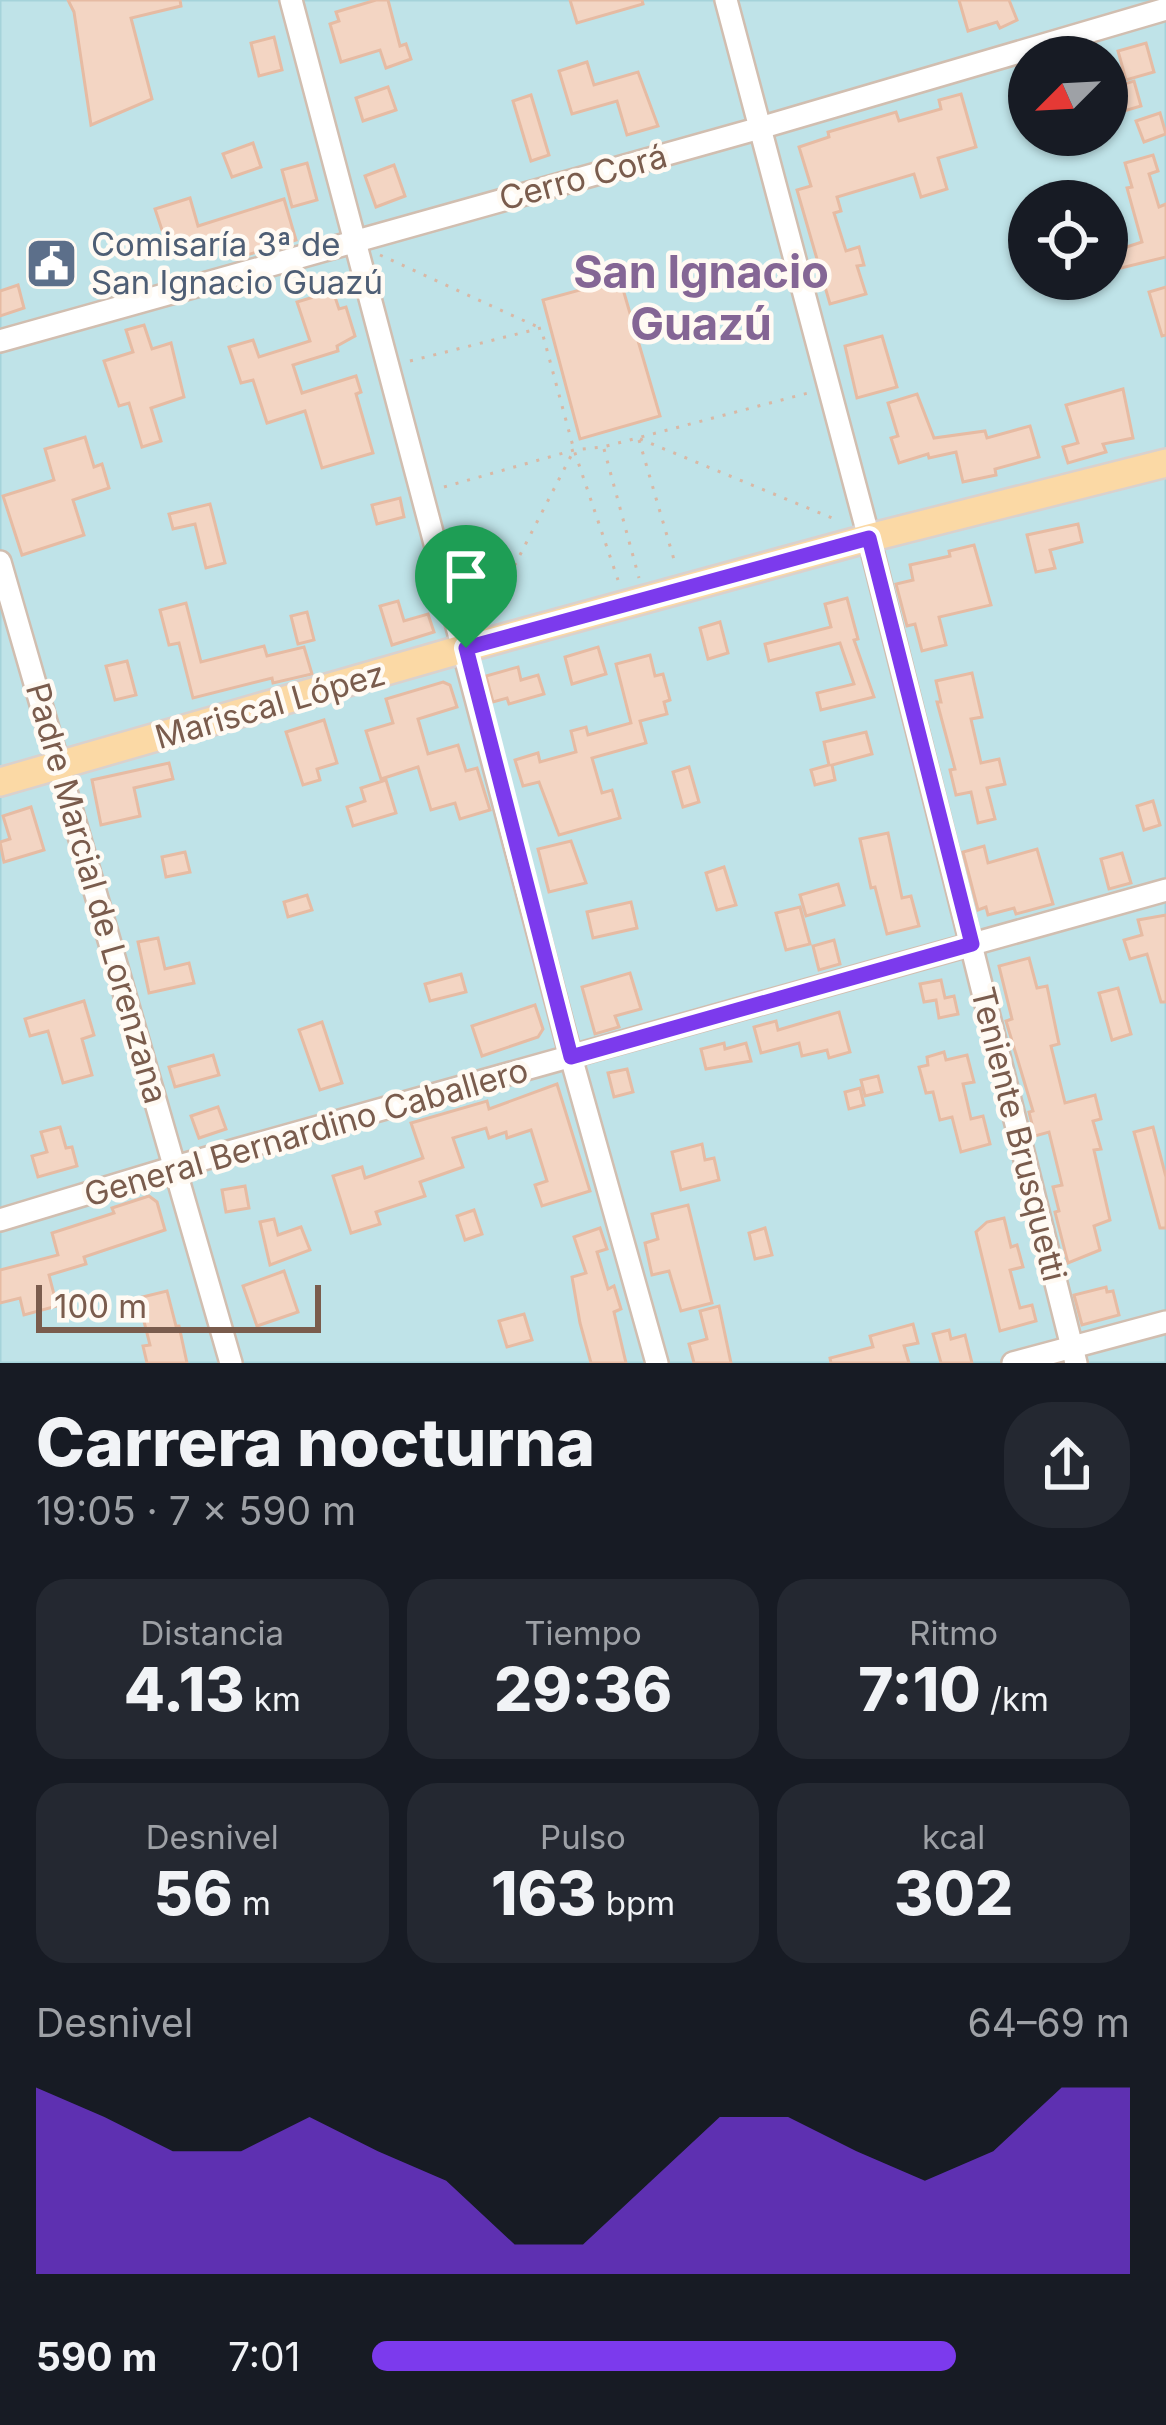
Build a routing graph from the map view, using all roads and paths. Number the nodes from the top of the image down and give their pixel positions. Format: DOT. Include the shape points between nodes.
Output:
graph roads {
  1 [pos="291,0"];
  2 [pos="726,0"];
  3 [pos="1166,9"];
  4 [pos="760,128"];
  5 [pos="356,239"];
  6 [pos="378,254"];
  7 [pos="541,328"];
  8 [pos="0,341"];
  9 [pos="408,361"];
  10 [pos="814,391"];
  11 [pos="639,439"];
  12 [pos="603,447"];
  13 [pos="574,450"];
  14 [pos="1166,463"];
  15 [pos="444,487"];
  16 [pos="859,531"];
  17 [pos="0,562"];
  18 [pos="677,571"];
  19 [pos="640,580"];
  20 [pos="620,585"];
  21 [pos="484,624"];
  22 [pos="466,648"];
  23 [pos="61,765"];
  24 [pos="0,782"];
  25 [pos="1166,890"];
  26 [pos="972,944"];
  27 [pos="571,1057"];
  28 [pos="176,1167"];
  29 [pos="0,1220"];
  30 [pos="1166,1322"];
  31 [pos="1073,1354"];
  32 [pos="231,1363"];
  33 [pos="657,1363"];
  34 [pos="1012,1363"];
  1 -- 5 [label="street"];
  2 -- 4 [label="street, Teniente Brusquetti"];
  3 -- 4 [label="street, Cerro Corá"];
  4 -- 5 [label="street, Cerro Corá"];
  4 -- 16 [label="street, Teniente Brusquetti"];
  5 -- 8 [label="street, Cerro Corá"];
  5 -- 22 [label="street"];
  6 -- 7 [label="path"];
  7 -- 9 [label="path"];
  7 -- 13 [label="path"];
  10 -- 11 [label="path"];
  11 -- 12 [label="path"];
  11 -- 16 [label="path"];
  11 -- 18 [label="path"];
  12 -- 13 [label="path"];
  12 -- 19 [label="path"];
  13 -- 15 [label="path"];
  13 -- 20 [label="path"];
  13 -- 21 [label="path"];
  14 -- 16 [label="main road, Mariscal López"];
  16 -- 22 [label="main road, Mariscal López"];
  16 -- 26 [label="street, Teniente Brusquetti"];
  17 -- 23 [label="street, Padre Marcial de Lorenzana"];
  22 -- 23 [label="main road, Mariscal López"];
  22 -- 27 [label="street"];
  23 -- 24 [label="main road, Mariscal López"];
  23 -- 28 [label="street, Padre Marcial de Lorenzana"];
  25 -- 26 [label="street, General Bernardino Caballero"];
  26 -- 27 [label="street, General Bernardino Caballero"];
  26 -- 31 [label="street, Teniente Brusquetti"];
  27 -- 28 [label="street, General Bernardino Caballero"];
  27 -- 33 [label="street"];
  28 -- 29 [label="street, General Bernardino Caballero"];
  28 -- 32 [label="street, Padre Marcial de Lorenzana"];
  30 -- 31 [label="street"];
  31 -- 34 [label="street"];
}
